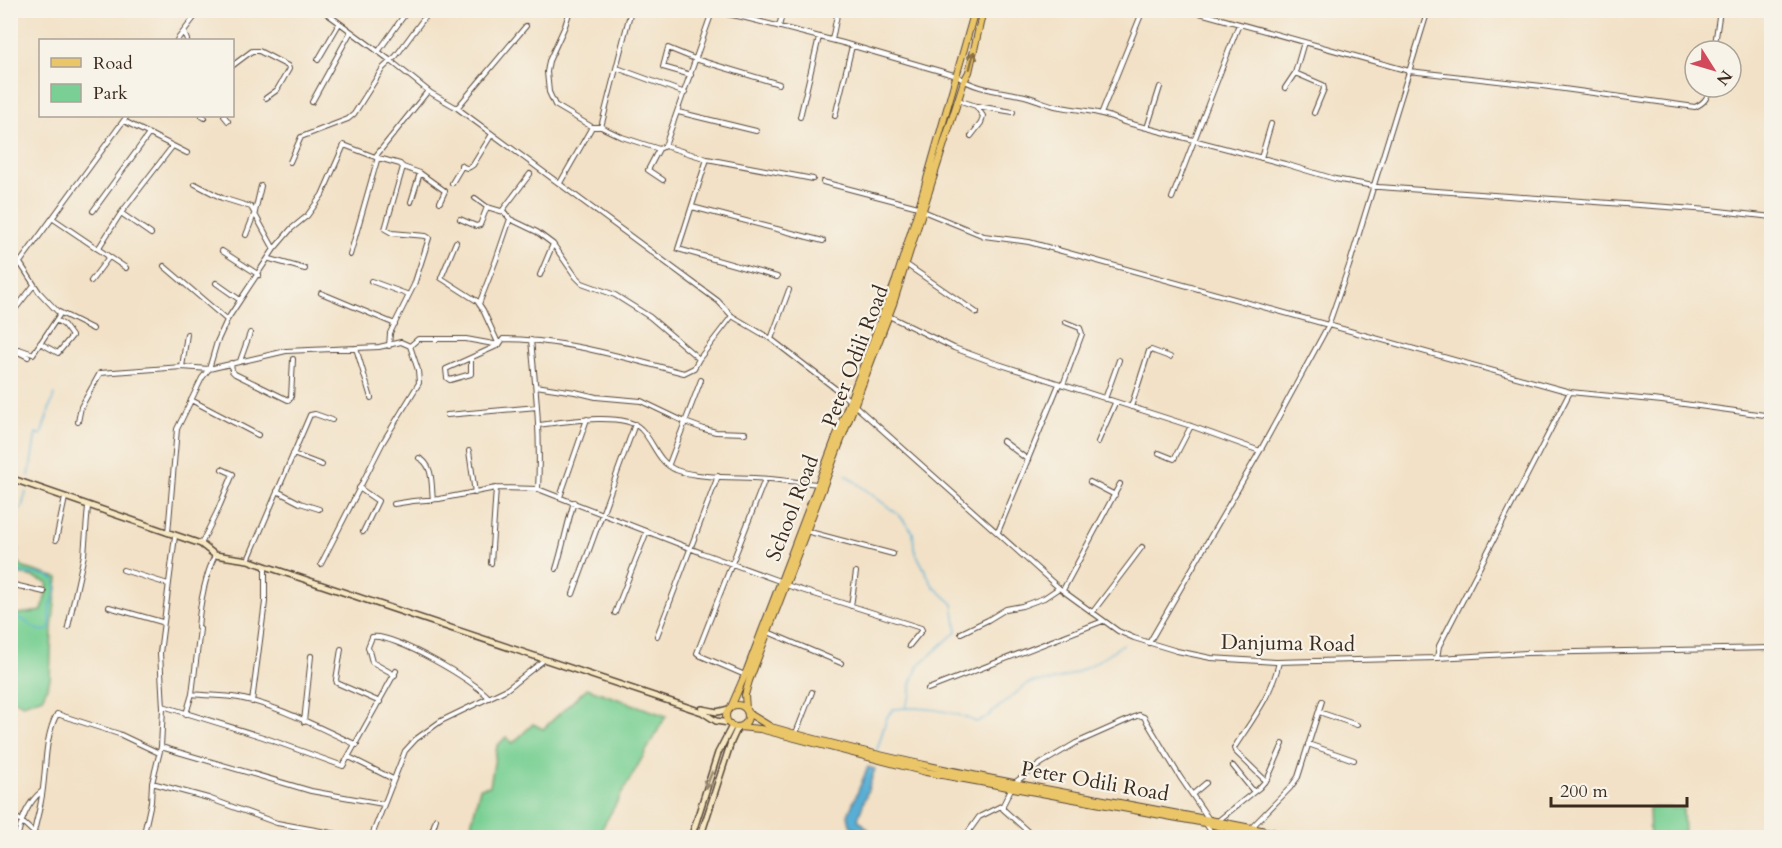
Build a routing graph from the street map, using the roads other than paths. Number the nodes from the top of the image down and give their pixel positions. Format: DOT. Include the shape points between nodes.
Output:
graph roads {
  1 [pos="200,10"];
  2 [pos="322,10"];
  3 [pos="408,10"];
  4 [pos="430,10"];
  5 [pos="570,10"];
  6 [pos="631,10"];
  7 [pos="706,10"];
  8 [pos="743,10"];
  9 [pos="783,10"];
  10 [pos="838,10"];
  11 [pos="975,10"];
  12 [pos="983,10"];
  13 [pos="1143,10"];
  14 [pos="1189,10"];
  15 [pos="1428,10"];
  16 [pos="1719,10"];
  17 [pos="712,12"];
  18 [pos="742,17"];
  19 [pos="339,24"];
  20 [pos="1239,24"];
  21 [pos="526,26"];
  22 [pos="779,28"];
  23 [pos="183,31"];
  24 [pos="350,33"];
  25 [pos="819,38"];
  26 [pos="178,39"];
  27 [pos="187,39"];
  28 [pos="1715,39"];
  29 [pos="832,40"];
  30 [pos="1305,42"];
  31 [pos="852,46"];
  32 [pos="378,52"];
  33 [pos="695,59"];
  34 [pos="318,60"];
  35 [pos="391,61"];
  36 [pos="234,64"];
  37 [pos="617,68"];
  38 [pos="1409,71"];
  39 [pos="1295,74"];
  40 [pos="691,75"];
  41 [pos="957,76"];
  42 [pos="964,81"];
  43 [pos="779,84"];
  44 [pos="1160,87"];
  45 [pos="1285,88"];
  46 [pos="428,91"];
  47 [pos="685,93"];
  48 [pos="266,98"];
  49 [pos="1706,99"];
  50 [pos="958,100"];
  51 [pos="312,102"];
  52 [pos="976,106"];
  53 [pos="457,108"];
  54 [pos="678,112"];
  55 [pos="1013,112"];
  56 [pos="1314,113"];
  57 [pos="1101,114"];
  58 [pos="835,116"];
  59 [pos="126,117"];
  60 [pos="225,117"];
  61 [pos="800,117"];
  62 [pos="124,121"];
  63 [pos="228,122"];
  64 [pos="1271,124"];
  65 [pos="592,127"];
  66 [pos="601,127"];
  67 [pos="1147,128"];
  68 [pos="756,131"];
  69 [pos="149,134"];
  70 [pos="492,134"];
  71 [pos="971,136"];
  72 [pos="1193,141"];
  73 [pos="665,146"];
  74 [pos="172,147"];
  75 [pos="659,149"];
  76 [pos="187,153"];
  77 [pos="376,157"];
  78 [pos="1261,158"];
  79 [pos="707,159"];
  80 [pos="290,162"];
  81 [pos="403,166"];
  82 [pos="420,173"];
  83 [pos="530,174"];
  84 [pos="813,179"];
  85 [pos="663,180"];
  86 [pos="823,182"];
  87 [pos="452,183"];
  88 [pos="560,183"];
  89 [pos="195,184"];
  90 [pos="261,186"];
  91 [pos="1373,187"];
  92 [pos="475,198"];
  93 [pos="1172,198"];
  94 [pos="411,202"];
  95 [pos="440,202"];
  96 [pos="487,207"];
  97 [pos="692,207"];
  98 [pos="921,209"];
  99 [pos="93,211"];
  100 [pos="502,211"];
  101 [pos="255,212"];
  102 [pos="121,213"];
  103 [pos="1772,217"];
  104 [pos="51,218"];
  105 [pos="460,219"];
  106 [pos="510,219"];
  107 [pos="151,234"];
  108 [pos="246,235"];
  109 [pos="456,242"];
  110 [pos="823,242"];
  111 [pos="554,244"];
  112 [pos="98,249"];
  113 [pos="274,249"];
  114 [pos="222,251"];
  115 [pos="350,255"];
  116 [pos="109,257"];
  117 [pos="270,259"];
  118 [pos="20,263"];
  119 [pos="907,265"];
  120 [pos="164,266"];
  121 [pos="126,268"];
  122 [pos="305,269"];
  123 [pos="259,275"];
  124 [pos="540,275"];
  125 [pos="10,276"];
  126 [pos="777,278"];
  127 [pos="91,281"];
  128 [pos="371,281"];
  129 [pos="216,283"];
  130 [pos="34,285"];
  131 [pos="789,290"];
  132 [pos="321,293"];
  133 [pos="409,295"];
  134 [pos="240,300"];
  135 [pos="478,304"];
  136 [pos="60,314"];
  137 [pos="977,314"];
  138 [pos="10,316"];
  139 [pos="732,316"];
  140 [pos="889,316"];
  141 [pos="56,320"];
  142 [pos="227,320"];
  143 [pos="1065,322"];
  144 [pos="395,324"];
  145 [pos="1328,326"];
  146 [pos="93,329"];
  147 [pos="250,333"];
  148 [pos="187,334"];
  149 [pos="771,339"];
  150 [pos="531,340"];
  151 [pos="40,343"];
  152 [pos="499,345"];
  153 [pos="389,346"];
  154 [pos="410,346"];
  155 [pos="10,348"];
  156 [pos="356,348"];
  157 [pos="19,349"];
  158 [pos="28,357"];
  159 [pos="1170,357"];
  160 [pos="471,358"];
  161 [pos="293,359"];
  162 [pos="699,359"];
  163 [pos="1119,360"];
  164 [pos="240,361"];
  165 [pos="231,363"];
  166 [pos="182,367"];
  167 [pos="209,369"];
  168 [pos="701,380"];
  169 [pos="1061,385"];
  170 [pos="536,386"];
  171 [pos="1570,392"];
  172 [pos="370,398"];
  173 [pos="1105,399"];
  174 [pos="191,400"];
  175 [pos="1115,403"];
  176 [pos="852,404"];
  177 [pos="537,407"];
  178 [pos="1131,407"];
  179 [pos="447,415"];
  180 [pos="1772,416"];
  181 [pos="587,419"];
  182 [pos="332,420"];
  183 [pos="78,422"];
  184 [pos="685,422"];
  185 [pos="635,424"];
  186 [pos="539,425"];
  187 [pos="1191,426"];
  188 [pos="745,433"];
  189 [pos="258,435"];
  190 [pos="1003,441"];
  191 [pos="1098,442"];
  192 [pos="469,451"];
  193 [pos="1260,452"];
  194 [pos="1158,453"];
  195 [pos="293,454"];
  196 [pos="419,458"];
  197 [pos="1028,460"];
  198 [pos="669,464"];
  199 [pos="322,465"];
  200 [pos="222,469"];
  201 [pos="718,476"];
  202 [pos="11,479"];
  203 [pos="765,479"];
  204 [pos="1090,482"];
  205 [pos="819,484"];
  206 [pos="1120,484"];
  207 [pos="359,488"];
  208 [pos="496,488"];
  209 [pos="538,489"];
  210 [pos="277,491"];
  211 [pos="475,493"];
  212 [pos="1115,495"];
  213 [pos="560,497"];
  214 [pos="65,498"];
  215 [pos="433,500"];
  216 [pos="574,502"];
  217 [pos="394,504"];
  218 [pos="88,506"];
  219 [pos="319,509"];
  220 [pos="603,514"];
  221 [pos="647,531"];
  222 [pos="807,531"];
  223 [pos="363,532"];
  224 [pos="998,532"];
  225 [pos="168,533"];
  226 [pos="175,536"];
  227 [pos="56,540"];
  228 [pos="201,544"];
  229 [pos="1142,547"];
  230 [pos="690,548"];
  231 [pos="215,555"];
  232 [pos="893,555"];
  233 [pos="248,560"];
  234 [pos="491,563"];
  235 [pos="321,564"];
  236 [pos="732,564"];
  237 [pos="265,566"];
  238 [pos="556,569"];
  239 [pos="123,570"];
  240 [pos="856,572"];
  241 [pos="784,583"];
  242 [pos="10,584"];
  243 [pos="168,584"];
  244 [pos="1061,589"];
  245 [pos="44,592"];
  246 [pos="573,594"];
  247 [pos="851,606"];
  248 [pos="109,607"];
  249 [pos="615,613"];
  250 [pos="1092,613"];
  251 [pos="1103,620"];
  252 [pos="162,622"];
  253 [pos="68,627"];
  254 [pos="768,632"];
  255 [pos="962,633"];
  256 [pos="657,636"];
  257 [pos="1149,643"];
  258 [pos="909,646"];
  259 [pos="1772,648"];
  260 [pos="341,649"];
  261 [pos="311,656"];
  262 [pos="1437,658"];
  263 [pos="544,660"];
  264 [pos="1279,662"];
  265 [pos="841,663"];
  266 [pos="745,675"];
  267 [pos="928,689"];
  268 [pos="812,692"];
  269 [pos="192,694"];
  270 [pos="489,698"];
  271 [pos="1322,701"];
  272 [pos="252,702"];
  273 [pos="380,702"];
  274 [pos="163,706"];
  275 [pos="730,708"];
  276 [pos="694,711"];
  277 [pos="747,711"];
  278 [pos="1319,712"];
  279 [pos="186,714"];
  280 [pos="304,722"];
  281 [pos="1357,725"];
  282 [pos="734,726"];
  283 [pos="796,735"];
  284 [pos="1283,744"];
  285 [pos="1308,744"];
  286 [pos="357,745"];
  287 [pos="161,747"];
  288 [pos="159,753"];
  289 [pos="349,757"];
  290 [pos="1354,760"];
  291 [pos="1233,766"];
  292 [pos="393,779"];
  293 [pos="1266,781"];
  294 [pos="152,783"];
  295 [pos="1206,783"];
  296 [pos="1013,785"];
  297 [pos="42,791"];
  298 [pos="1254,792"];
  299 [pos="1192,794"];
  300 [pos="383,804"];
  301 [pos="1003,805"];
  302 [pos="10,814"];
  303 [pos="436,819"];
  304 [pos="1219,820"];
  305 [pos="21,821"];
  306 [pos="1207,821"];
  307 [pos="1252,827"];
  308 [pos="33,836"];
  309 [pos="17,837"];
  310 [pos="41,837"];
  311 [pos="143,837"];
  312 [pos="358,837"];
  313 [pos="371,837"];
  314 [pos="430,837"];
  315 [pos="691,837"];
  316 [pos="700,837"];
  317 [pos="964,837"];
  318 [pos="1035,837"];
  319 [pos="1214,837"];
  320 [pos="1271,837"];
  321 [pos="1300,837"];
  1 -- 23 [label="street"];
  2 -- 19 [label="street, Danjuma Road"];
  3 -- 32 [label="street"];
  4 -- 35 [label="street"];
  5 -- 65 [label="street" via="549,61 549,92 555,105"];
  6 -- 37 [label="street"];
  7 -- 17 [label="street"];
  8 -- 18 [label="street"];
  9 -- 22 [label="street"];
  10 -- 29 [label="street"];
  11 -- 41 [label="main road, School Road"];
  42 -- 12 [label="main road, Peter Odili Road, one-way"];
  13 -- 57 [label="street"];
  14 -- 20 [label="street"];
  15 -- 38 [label="street"];
  16 -- 28 [label="street"];
  17 -- 18 [label="street"];
  17 -- 33 [label="street"];
  18 -- 22 [label="street"];
  19 -- 24 [label="street, Danjuma Road"];
  19 -- 34 [label="street"];
  20 -- 30 [label="street"];
  20 -- 72 [label="street"];
  21 -- 53 [label="street"];
  22 -- 25 [label="street"];
  23 -- 26 [label="street"];
  23 -- 27 [label="street"];
  24 -- 32 [label="street, Danjuma Road"];
  24 -- 51 [label="street"];
  25 -- 29 [label="street"];
  25 -- 61 [label="street"];
  29 -- 31 [label="street"];
  30 -- 38 [label="street"];
  30 -- 39 [label="street"];
  31 -- 41 [label="street"];
  31 -- 58 [label="street"];
  32 -- 35 [label="street, Danjuma Road"];
  33 -- 40 [label="street"];
  33 -- 40 [label="street" via="668,48 663,67"];
  33 -- 43 [label="street"];
  35 -- 46 [label="street, Danjuma Road"];
  35 -- 80 [label="street" via="354,114 301,137"];
  36 -- 48 [label="street" via="252,51 259,51 288,66 277,90"];
  37 -- 47 [label="street"];
  37 -- 66 [label="street"];
  38 -- 49 [label="street" via="1695,108"];
  38 -- 91 [label="street"];
  39 -- 45 [label="street"];
  39 -- 56 [label="street" via="1323,85"];
  40 -- 47 [label="street"];
  41 -- 42 [label="street"];
  41 -- 98 [label="main road, School Road"];
  42 -- 50 [label="main road, Peter Odili Road"];
  42 -- 57 [label="street"];
  44 -- 67 [label="street"];
  46 -- 53 [label="street, Danjuma Road"];
  46 -- 77 [label="street"];
  47 -- 54 [label="street"];
  50 -- 52 [label="street"];
  50 -- 98 [label="main road, Peter Odili Road"];
  52 -- 55 [label="street"];
  52 -- 71 [label="street" via="983,116"];
  53 -- 70 [label="street, Danjuma Road"];
  54 -- 68 [label="street"];
  54 -- 73 [label="street"];
  57 -- 67 [label="street"];
  59 -- 62 [label="street"];
  60 -- 63 [label="street"];
  62 -- 69 [label="street"];
  62 -- 104 [label="street"];
  64 -- 78 [label="street"];
  65 -- 66 [label="street"];
  65 -- 88 [label="street"];
  66 -- 75 [label="street"];
  67 -- 72 [label="street"];
  69 -- 74 [label="street"];
  69 -- 99 [label="street"];
  70 -- 87 [label="street" via="473,165 461,165"];
  70 -- 88 [label="street, Danjuma Road"];
  72 -- 78 [label="street"];
  72 -- 93 [label="street"];
  73 -- 75 [label="street"];
  73 -- 79 [label="street"];
  74 -- 76 [label="street"];
  74 -- 102 [label="street"];
  75 -- 85 [label="street" via="648,170"];
  77 -- 81 [label="street"];
  77 -- 113 [label="street" via="344,145 308,216"];
  77 -- 115 [label="street"];
  78 -- 91 [label="street"];
  79 -- 84 [label="street"];
  79 -- 97 [label="street"];
  81 -- 82 [label="street"];
  81 -- 133 [label="street" via="385,229 429,238"];
  82 -- 94 [label="street"];
  82 -- 95 [label="street" via="445,190"];
  83 -- 100 [label="street"];
  86 -- 98 [label="street"];
  88 -- 139 [label="street, Danjuma Road" via="718,301"];
  89 -- 101 [label="street"];
  90 -- 101 [label="street"];
  91 -- 103 [label="street"];
  91 -- 145 [label="street"];
  92 -- 96 [label="street"];
  96 -- 100 [label="street"];
  96 -- 105 [label="street" via="480,225"];
  97 -- 110 [label="street"];
  97 -- 126 [label="street" via="678,249"];
  98 -- 119 [label="main road, Peter Odili Road"];
  98 -- 145 [label="street" via="984,236 1029,242"];
  98 -- 176 [label="main road, School Road"];
  100 -- 106 [label="street"];
  101 -- 108 [label="street"];
  101 -- 113 [label="street"];
  102 -- 107 [label="street"];
  102 -- 112 [label="street"];
  104 -- 112 [label="street"];
  104 -- 118 [label="street"];
  106 -- 111 [label="street"];
  106 -- 135 [label="street"];
  109 -- 135 [label="street" via="441,278"];
  111 -- 124 [label="street"];
  111 -- 162 [label="street" via="582,283 615,295 650,317"];
  112 -- 116 [label="street"];
  113 -- 117 [label="street"];
  114 -- 123 [label="street"];
  116 -- 121 [label="street"];
  116 -- 127 [label="street"];
  117 -- 122 [label="street"];
  117 -- 123 [label="street"];
  118 -- 125 [label="street"];
  118 -- 130 [label="street"];
  119 -- 137 [label="street"];
  119 -- 140 [label="main road, Peter Odili Road"];
  120 -- 142 [label="street"];
  123 -- 134 [label="street"];
  128 -- 133 [label="street"];
  129 -- 134 [label="street"];
  130 -- 136 [label="street"];
  130 -- 138 [label="street"];
  131 -- 149 [label="street"];
  132 -- 144 [label="street"];
  133 -- 144 [label="street"];
  134 -- 142 [label="street"];
  135 -- 152 [label="street"];
  136 -- 141 [label="street"];
  136 -- 146 [label="street"];
  139 -- 149 [label="street, Danjuma Road"];
  139 -- 162 [label="street"];
  140 -- 169 [label="street" via="954,348"];
  140 -- 176 [label="main road, Peter Odili Road"];
  141 -- 151 [label="street"];
  141 -- 151 [label="street" via="72,336 58,353"];
  142 -- 167 [label="street"];
  143 -- 169 [label="street" via="1080,328 1082,334"];
  144 -- 153 [label="street"];
  145 -- 171 [label="street"];
  145 -- 193 [label="street"];
  147 -- 164 [label="street"];
  148 -- 166 [label="street"];
  149 -- 176 [label="street, Danjuma Road"];
  150 -- 152 [label="street" via="503,339"];
  150 -- 162 [label="street" via="588,347 684,373 694,368"];
  150 -- 170 [label="street"];
  151 -- 157 [label="street" via="33,354"];
  152 -- 154 [label="street" via="466,339 418,339"];
  152 -- 160 [label="street"];
  153 -- 154 [label="street" via="401,342"];
  153 -- 156 [label="street"];
  154 -- 207 [label="street" via="419,383"];
  155 -- 158 [label="street"];
  156 -- 164 [label="street" via="286,351"];
  156 -- 172 [label="street"];
  159 -- 178 [label="street" via="1149,351"];
  160 -- 160 [label="street" via="471,374 449,379 446,369"];
  161 -- 165 [label="street" via="288,400 235,374"];
  163 -- 173 [label="street"];
  164 -- 165 [label="street"];
  165 -- 167 [label="street"];
  166 -- 167 [label="street"];
  166 -- 183 [label="street" via="100,373 81,407"];
  167 -- 174 [label="street"];
  168 -- 184 [label="street"];
  169 -- 173 [label="street"];
  169 -- 197 [label="street"];
  170 -- 177 [label="street"];
  170 -- 184 [label="street" via="596,397 642,400"];
  171 -- 180 [label="street"];
  171 -- 262 [label="street" via="1439,646"];
  173 -- 175 [label="street"];
  174 -- 189 [label="street"];
  174 -- 225 [label="street" via="177,429"];
  175 -- 178 [label="street"];
  175 -- 191 [label="street"];
  176 -- 205 [label="main road, School Road"];
  176 -- 222 [label="main road, Peter Odili Road"];
  176 -- 224 [label="street, Danjuma Road"];
  177 -- 179 [label="street"];
  177 -- 186 [label="street"];
  178 -- 187 [label="street"];
  181 -- 185 [label="street"];
  181 -- 186 [label="street"];
  181 -- 213 [label="street"];
  182 -- 195 [label="street" via="310,416"];
  184 -- 188 [label="street" via="716,432"];
  184 -- 198 [label="street"];
  185 -- 198 [label="street"];
  185 -- 220 [label="street"];
  186 -- 209 [label="street"];
  187 -- 193 [label="street"];
  187 -- 194 [label="street" via="1174,459"];
  190 -- 197 [label="street"];
  192 -- 211 [label="street"];
  193 -- 257 [label="street"];
  195 -- 199 [label="street"];
  195 -- 210 [label="street"];
  196 -- 215 [label="street" via="430,469"];
  197 -- 224 [label="street"];
  198 -- 201 [label="street" via="674,469"];
  200 -- 228 [label="street" via="233,474"];
  201 -- 203 [label="street"];
  201 -- 230 [label="street"];
  202 -- 214 [label="street"];
  203 -- 205 [label="street"];
  203 -- 236 [label="street"];
  204 -- 212 [label="street"];
  205 -- 241 [label="main road, School Road"];
  206 -- 212 [label="street"];
  207 -- 223 [label="street" via="378,501"];
  207 -- 235 [label="street"];
  208 -- 209 [label="street"];
  208 -- 211 [label="street"];
  208 -- 234 [label="street"];
  209 -- 213 [label="street"];
  210 -- 219 [label="street"];
  210 -- 233 [label="street"];
  211 -- 215 [label="street"];
  212 -- 244 [label="street"];
  213 -- 216 [label="street"];
  214 -- 218 [label="street"];
  214 -- 227 [label="street"];
  215 -- 217 [label="street"];
  216 -- 220 [label="street"];
  216 -- 238 [label="street"];
  218 -- 225 [label="street"];
  218 -- 253 [label="street" via="84,555"];
  220 -- 221 [label="street"];
  220 -- 246 [label="street"];
  221 -- 230 [label="street"];
  221 -- 249 [label="street"];
  222 -- 232 [label="street"];
  222 -- 241 [label="main road, Peter Odili Road"];
  224 -- 244 [label="street, Danjuma Road"];
  225 -- 226 [label="street"];
  226 -- 228 [label="street"];
  226 -- 243 [label="street"];
  228 -- 231 [label="street"];
  229 -- 250 [label="street"];
  230 -- 236 [label="street"];
  230 -- 256 [label="street"];
  231 -- 233 [label="street"];
  231 -- 269 [label="street" via="200,600"];
  233 -- 237 [label="street"];
  236 -- 241 [label="street"];
  236 -- 266 [label="street" via="697,652"];
  237 -- 263 [label="street"];
  237 -- 272 [label="street" via="266,602"];
  239 -- 243 [label="street"];
  240 -- 247 [label="street"];
  241 -- 247 [label="street"];
  241 -- 254 [label="main road, Peter Odili Road"];
  241 -- 266 [label="main road, School Road"];
  242 -- 245 [label="street"];
  243 -- 252 [label="street"];
  244 -- 250 [label="street, Danjuma Road"];
  244 -- 255 [label="street" via="1006,609"];
  247 -- 258 [label="street" via="921,628"];
  248 -- 252 [label="street"];
  250 -- 251 [label="street, Danjuma Road"];
  251 -- 257 [label="street, Danjuma Road" via="1118,631"];
  251 -- 267 [label="street"];
  252 -- 274 [label="street"];
  254 -- 265 [label="street"];
  254 -- 277 [label="main road, Peter Odili Road" via="747,689"];
  257 -- 264 [label="street, Danjuma Road" via="1211,657"];
  259 -- 262 [label="street, Danjuma Road"];
  260 -- 273 [label="street" via="337,683"];
  261 -- 280 [label="street"];
  262 -- 264 [label="street, Danjuma Road"];
  263 -- 270 [label="street"];
  263 -- 276 [label="street"];
  264 -- 293 [label="street" via="1266,699 1234,748"];
  266 -- 275 [label="main road, School Road"];
  268 -- 283 [label="street"];
  269 -- 272 [label="street"];
  269 -- 279 [label="street"];
  270 -- 273 [label="street" via="476,685 413,650 377,636 372,637 368,647 372,662 396,673"];
  270 -- 292 [label="street" via="427,730 405,751"];
  271 -- 278 [label="street"];
  272 -- 280 [label="street"];
  273 -- 286 [label="street"];
  274 -- 279 [label="street"];
  274 -- 287 [label="street"];
  275 -- 276 [label="street"];
  275 -- 277 [label="main road" via="739,705"];
  275 -- 282 [label="main road" via="726,716"];
  276 -- 282 [label="street"];
  277 -- 282 [label="main road" via="747,721"];
  277 -- 283 [label="main road, Peter Odili Road" via="764,724"];
  278 -- 281 [label="street"];
  278 -- 285 [label="street"];
  279 -- 289 [label="street" via="342,766"];
  280 -- 286 [label="street"];
  282 -- 296 [label="main road, Peter Odili Road" via="760,729 918,770"];
  282 -- 315 [label="street, one-way" via="718,753"];
  282 -- 316 [label="street"];
  283 -- 296 [label="main road, Peter Odili Road"];
  284 -- 293 [label="street"];
  285 -- 290 [label="street"];
  285 -- 307 [label="street" via="1298,777"];
  286 -- 289 [label="street"];
  287 -- 288 [label="street"];
  287 -- 300 [label="street" via="311,791"];
  288 -- 294 [label="street"];
  288 -- 297 [label="street" via="119,734 57,714"];
  289 -- 292 [label="street"];
  291 -- 298 [label="street"];
  292 -- 300 [label="street"];
  293 -- 298 [label="street"];
  294 -- 311 [label="street"];
  294 -- 312 [label="street" via="200,795 277,823"];
  295 -- 299 [label="street"];
  296 -- 299 [label="street" via="1076,743 1139,715 1144,717"];
  296 -- 301 [label="street"];
  296 -- 306 [label="main road, Peter Odili Road"];
  297 -- 305 [label="street" via="32,799"];
  297 -- 308 [label="street"];
  298 -- 304 [label="street"];
  299 -- 306 [label="street"];
  300 -- 313 [label="street"];
  301 -- 317 [label="street" via="979,817"];
  301 -- 318 [label="street" via="1006,813"];
  302 -- 305 [label="street"];
  303 -- 314 [label="street"];
  304 -- 306 [label="main road, Peter Odili Road"];
  304 -- 307 [label="main road, Peter Odili Road"];
  305 -- 308 [label="street"];
  305 -- 309 [label="street"];
  306 -- 319 [label="street"];
  306 -- 320 [label="main road, Peter Odili Road"];
  307 -- 321 [label="main road, Peter Odili Road"];
  308 -- 310 [label="street"];
}
